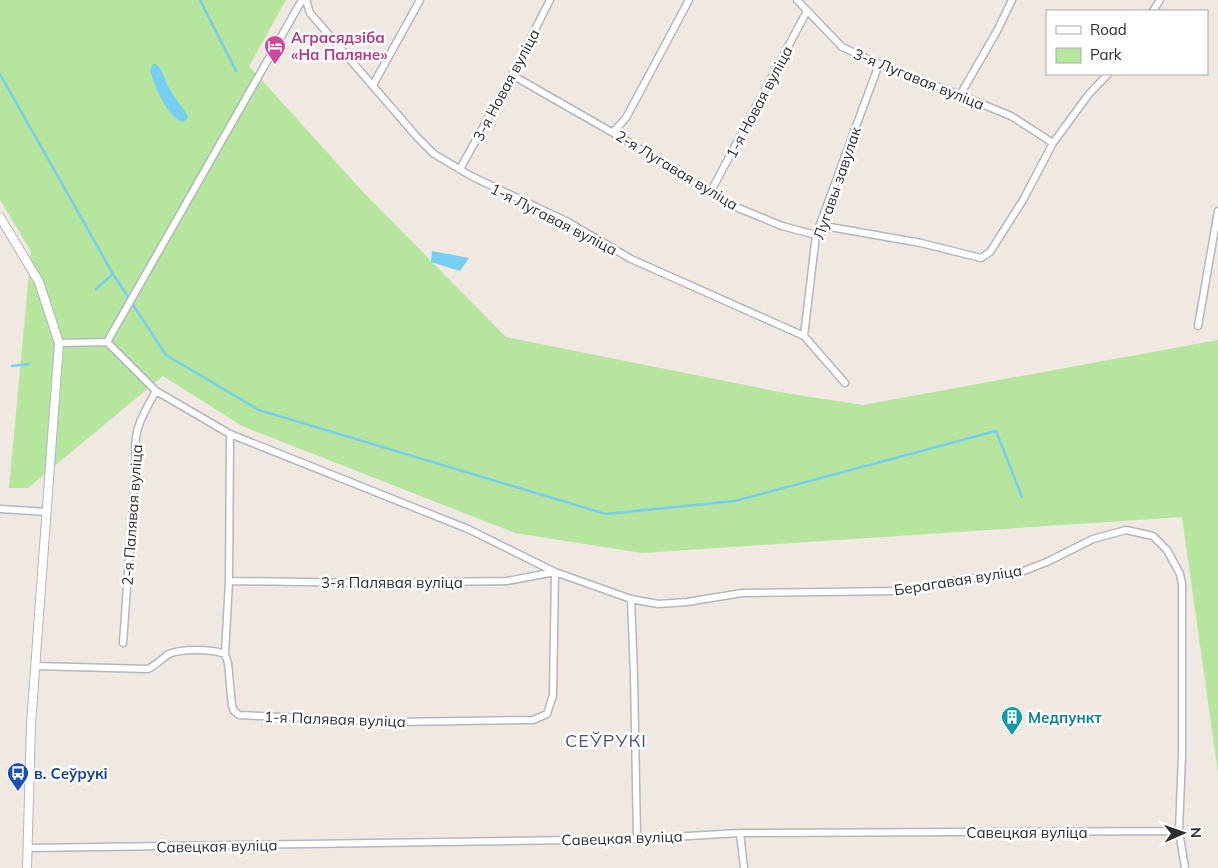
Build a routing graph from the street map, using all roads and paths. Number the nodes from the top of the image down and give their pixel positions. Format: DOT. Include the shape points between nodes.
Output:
graph roads {
  1 [pos="302,0"];
  2 [pos="306,0"];
  3 [pos="420,0"];
  4 [pos="550,0"];
  5 [pos="689,0"];
  6 [pos="796,0"];
  7 [pos="1012,0"];
  8 [pos="807,11"];
  9 [pos="879,64"];
  10 [pos="512,75"];
  11 [pos="1107,75"];
  12 [pos="373,85"];
  13 [pos="960,95"];
  14 [pos="613,132"];
  15 [pos="1053,143"];
  16 [pos="460,169"];
  17 [pos="710,193"];
  18 [pos="1218,211"];
  19 [pos="0,217"];
  20 [pos="816,236"];
  21 [pos="1198,326"];
  22 [pos="804,336"];
  23 [pos="107,342"];
  24 [pos="59,343"];
  25 [pos="844,383"];
  26 [pos="156,392"];
  27 [pos="230,434"];
  28 [pos="0,509"];
  29 [pos="47,512"];
  30 [pos="555,572"];
  31 [pos="228,581"];
  32 [pos="631,599"];
  33 [pos="122,643"];
  34 [pos="225,654"];
  35 [pos="36,666"];
  36 [pos="1179,831"];
  37 [pos="740,833"];
  38 [pos="637,839"];
  39 [pos="28,848"];
  40 [pos="27,868"];
  41 [pos="744,868"];
  42 [pos="1185,868"];
  1 -- 23 [label="street"];
  2 -- 12 [label="street, 1-я Лугавая вуліца" via="310,13"];
  3 -- 12 [label="street"];
  4 -- 10 [label="street, 3-я Новая вуліца"];
  5 -- 14 [label="street" via="626,118"];
  6 -- 8 [label="street, 3-я Лугавая вуліца"];
  7 -- 13 [label="street"];
  8 -- 9 [label="street, 3-я Лугавая вуліца" via="842,47"];
  8 -- 17 [label="street, 1-я Новая вуліца"];
  9 -- 13 [label="street, 3-я Лугавая вуліца"];
  9 -- 20 [label="street, Лугавы завулак"];
  10 -- 14 [label="street, 2-я Лугавая вуліца"];
  10 -- 16 [label="street, 3-я Новая вуліца"];
  11 -- 15 [label="street"];
  12 -- 16 [label="street, 1-я Лугавая вуліца" via="434,154"];
  13 -- 15 [label="street, 3-я Лугавая вуліца" via="1011,116"];
  14 -- 17 [label="street, 2-я Лугавая вуліца"];
  15 -- 20 [label="street" via="1023,200 990,252 981,258 830,228"];
  16 -- 22 [label="street, 1-я Лугавая вуліца" via="568,222 631,259"];
  17 -- 20 [label="street, 2-я Лугавая вуліца" via="782,226"];
  18 -- 21 [label="street"];
  19 -- 24 [label="street" via="39,282"];
  20 -- 22 [label="street, Лугавы завулак"];
  22 -- 25 [label="street, 1-я Лугавая вуліца"];
  23 -- 24 [label="street"];
  23 -- 26 [label="street, Берагавая вуліца"];
  24 -- 29 [label="street"];
  26 -- 27 [label="street, Берагавая вуліца"];
  26 -- 33 [label="street, 2-я Палявая вуліца" via="139,421 134,448 136,461"];
  27 -- 30 [label="street, Берагавая вуліца" via="468,529"];
  27 -- 31 [label="street, 1-я Палявая вуліца"];
  28 -- 29 [label="street"];
  29 -- 35 [label="street"];
  30 -- 31 [label="street, 3-я Палявая вуліца" via="507,581"];
  30 -- 32 [label="street, Берагавая вуліца"];
  30 -- 34 [label="street, 1-я Палявая вуліца" via="553,695 547,714 533,720 397,722 240,715 232,706"];
  31 -- 34 [label="street, 1-я Палявая вуліца"];
  32 -- 36 [label="street, Берагавая вуліца" via="658,604 742,593 900,591 1021,572 1093,539 1126,530 1153,536 1167,550 1182,584"];
  32 -- 38 [label="street"];
  34 -- 35 [label="street" via="180,651 148,669"];
  35 -- 39 [label="street"];
  36 -- 37 [label="street, Савецкая вуліца"];
  36 -- 42 [label="street"];
  37 -- 38 [label="street, Савецкая вуліца"];
  37 -- 41 [label="street"];
  38 -- 39 [label="street, Савецкая вуліца"];
  39 -- 40 [label="street"];
}
